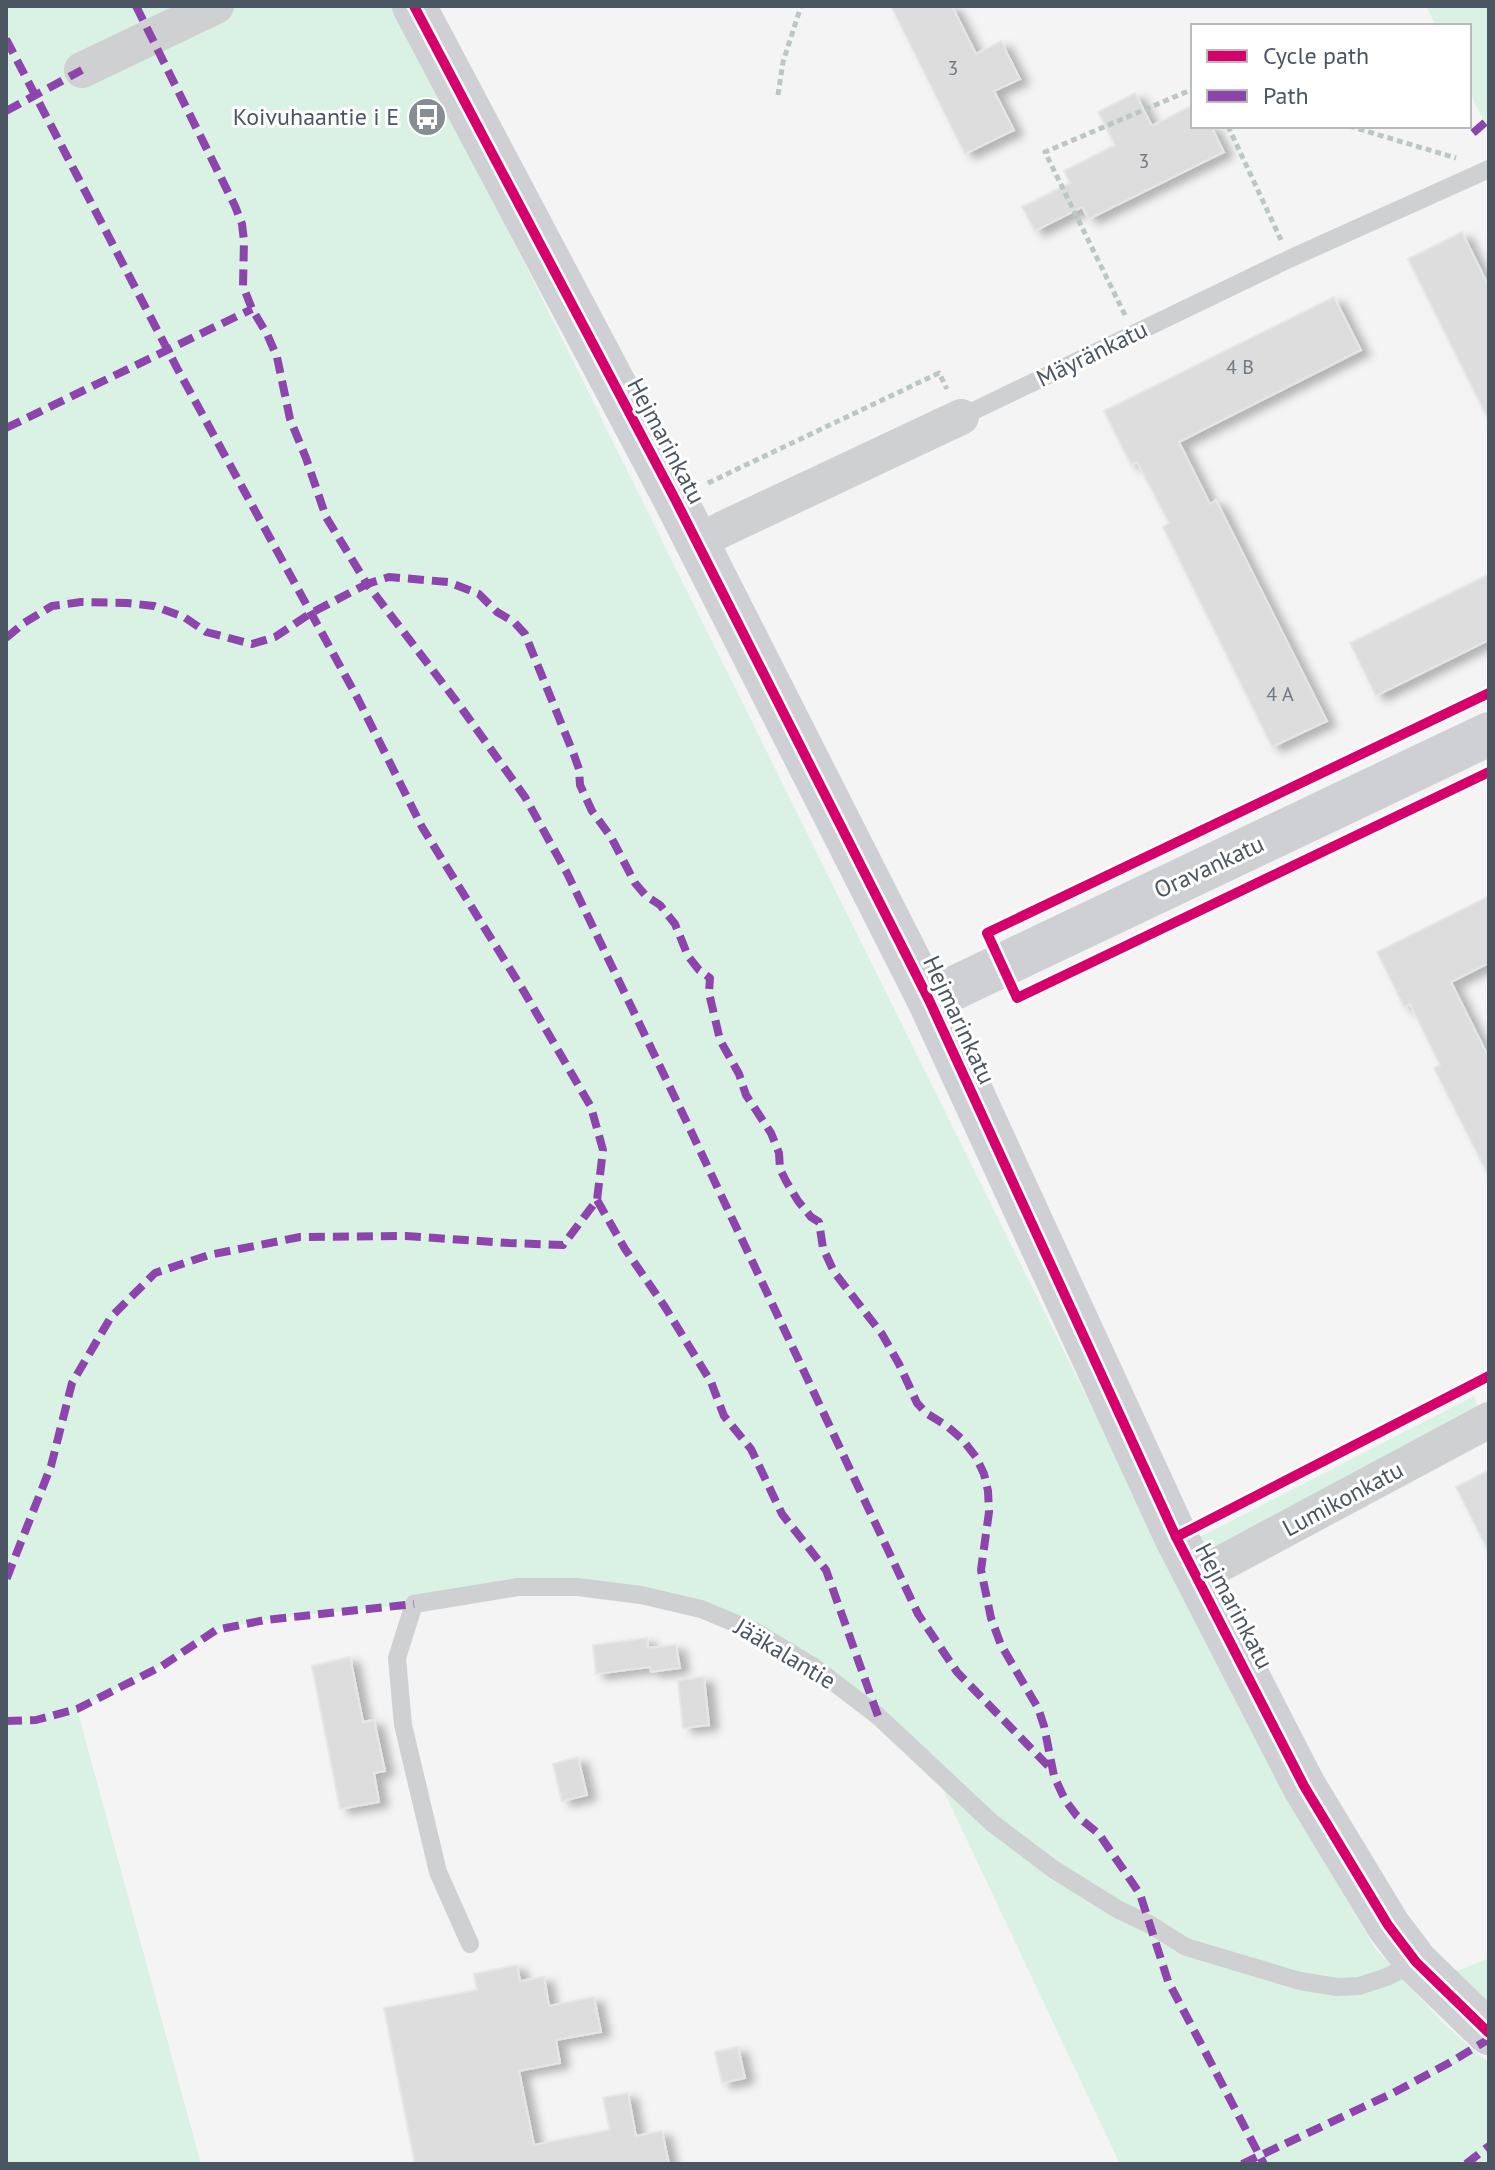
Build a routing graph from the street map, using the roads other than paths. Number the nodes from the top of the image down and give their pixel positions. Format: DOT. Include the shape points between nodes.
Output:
graph roads {
  1 [pos="216,6"];
  2 [pos="414,6"];
  3 [pos="82,70"];
  4 [pos="1489,169"];
  5 [pos="961,417"];
  6 [pos="697,543"];
  7 [pos="1489,734"];
  8 [pos="929,1000"];
  9 [pos="1489,1420"];
  10 [pos="1196,1577"];
  11 [pos="470,1944"];
  12 [pos="1416,1962"];
  13 [pos="1489,2033"];
  1 -- 3 [label="street"];
  2 -- 6 [label="street, Hejmarinkatu"];
  4 -- 5 [label="lane, Mäyränkatu"];
  5 -- 6 [label="street, Mäyränkatu"];
  6 -- 8 [label="street, Hejmarinkatu"];
  7 -- 8 [label="street, Oravankatu"];
  8 -- 10 [label="street, Hejmarinkatu"];
  9 -- 10 [label="street, Lumikonkatu"];
  10 -- 12 [label="street, Hejmarinkatu" via="1304,1786"];
  11 -- 12 [label="lane, Jääkalantie" via="438,1872 403,1725 397,1658 414,1604 518,1587 577,1587 701,1609 754,1631 814,1667 878,1716 991,1822 1053,1869 1186,1947 1337,1987 1359,1986"];
  12 -- 13 [label="street, Hejmarinkatu"];
}
